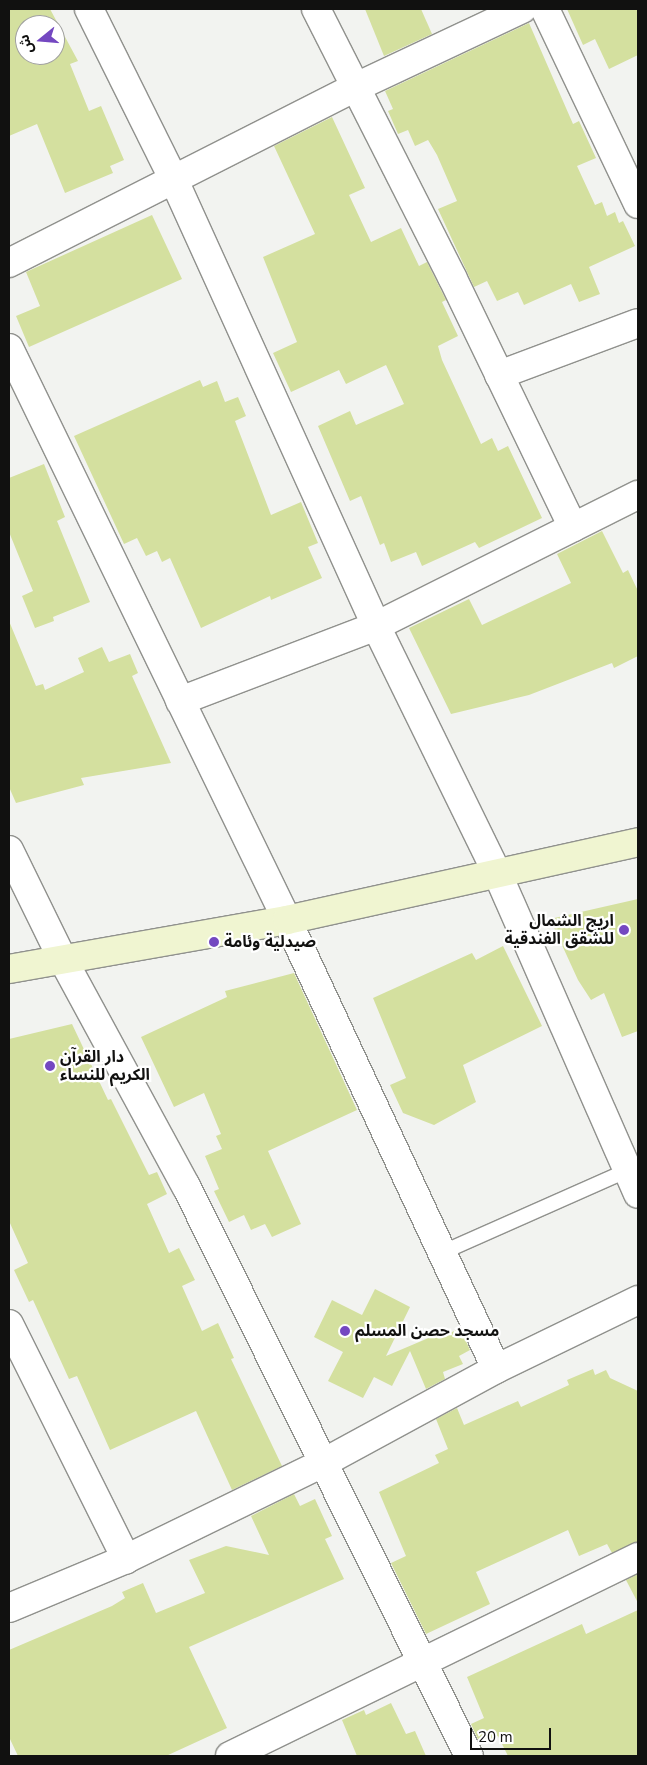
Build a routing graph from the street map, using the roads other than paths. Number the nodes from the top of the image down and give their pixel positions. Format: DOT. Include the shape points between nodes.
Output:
graph roads {
  1 [pos="90,9"];
  2 [pos="316,9"];
  3 [pos="522,9"];
  4 [pos="545,9"];
  5 [pos="354,88"];
  6 [pos="173,178"];
  7 [pos="638,204"];
  8 [pos="9,263"];
  9 [pos="638,323"];
  10 [pos="9,348"];
  11 [pos="499,375"];
  12 [pos="638,495"];
  13 [pos="573,527"];
  14 [pos="376,626"];
  15 [pos="180,701"];
  16 [pos="638,842"];
  17 [pos="9,850"];
  18 [pos="498,875"];
  19 [pos="286,920"];
  20 [pos="62,958"];
  21 [pos="9,969"];
  22 [pos="633,1182"];
  23 [pos="442,1252"];
  24 [pos="638,1300"];
  25 [pos="9,1324"];
  26 [pos="496,1369"];
  27 [pos="321,1464"];
  28 [pos="638,1557"];
  29 [pos="126,1559"];
  30 [pos="9,1608"];
  31 [pos="422,1662"];
  32 [pos="230,1756"];
  33 [pos="469,1756"];
  1 -- 6 [label="street"];
  2 -- 5 [label="street"];
  3 -- 5 [label="street"];
  4 -- 7 [label="street"];
  5 -- 6 [label="street"];
  5 -- 11 [label="street"];
  6 -- 8 [label="street"];
  6 -- 14 [label="street"];
  9 -- 11 [label="street"];
  10 -- 15 [label="street"];
  11 -- 13 [label="street"];
  12 -- 13 [label="street"];
  13 -- 14 [label="street"];
  14 -- 15 [label="street"];
  14 -- 18 [label="street"];
  15 -- 19 [label="street"];
  16 -- 18 [label="street"];
  17 -- 20 [label="street"];
  18 -- 19 [label="street"];
  18 -- 22 [label="street"];
  19 -- 20 [label="street"];
  19 -- 23 [label="street"];
  20 -- 21 [label="street"];
  20 -- 27 [label="street" via="186,1186"];
  22 -- 23 [label="lane"];
  23 -- 26 [label="street"];
  24 -- 26 [label="street"];
  25 -- 29 [label="street"];
  26 -- 27 [label="street"];
  27 -- 29 [label="street"];
  27 -- 31 [label="street"];
  28 -- 31 [label="street"];
  29 -- 30 [label="street"];
  31 -- 32 [label="street"];
  31 -- 33 [label="street"];
}
